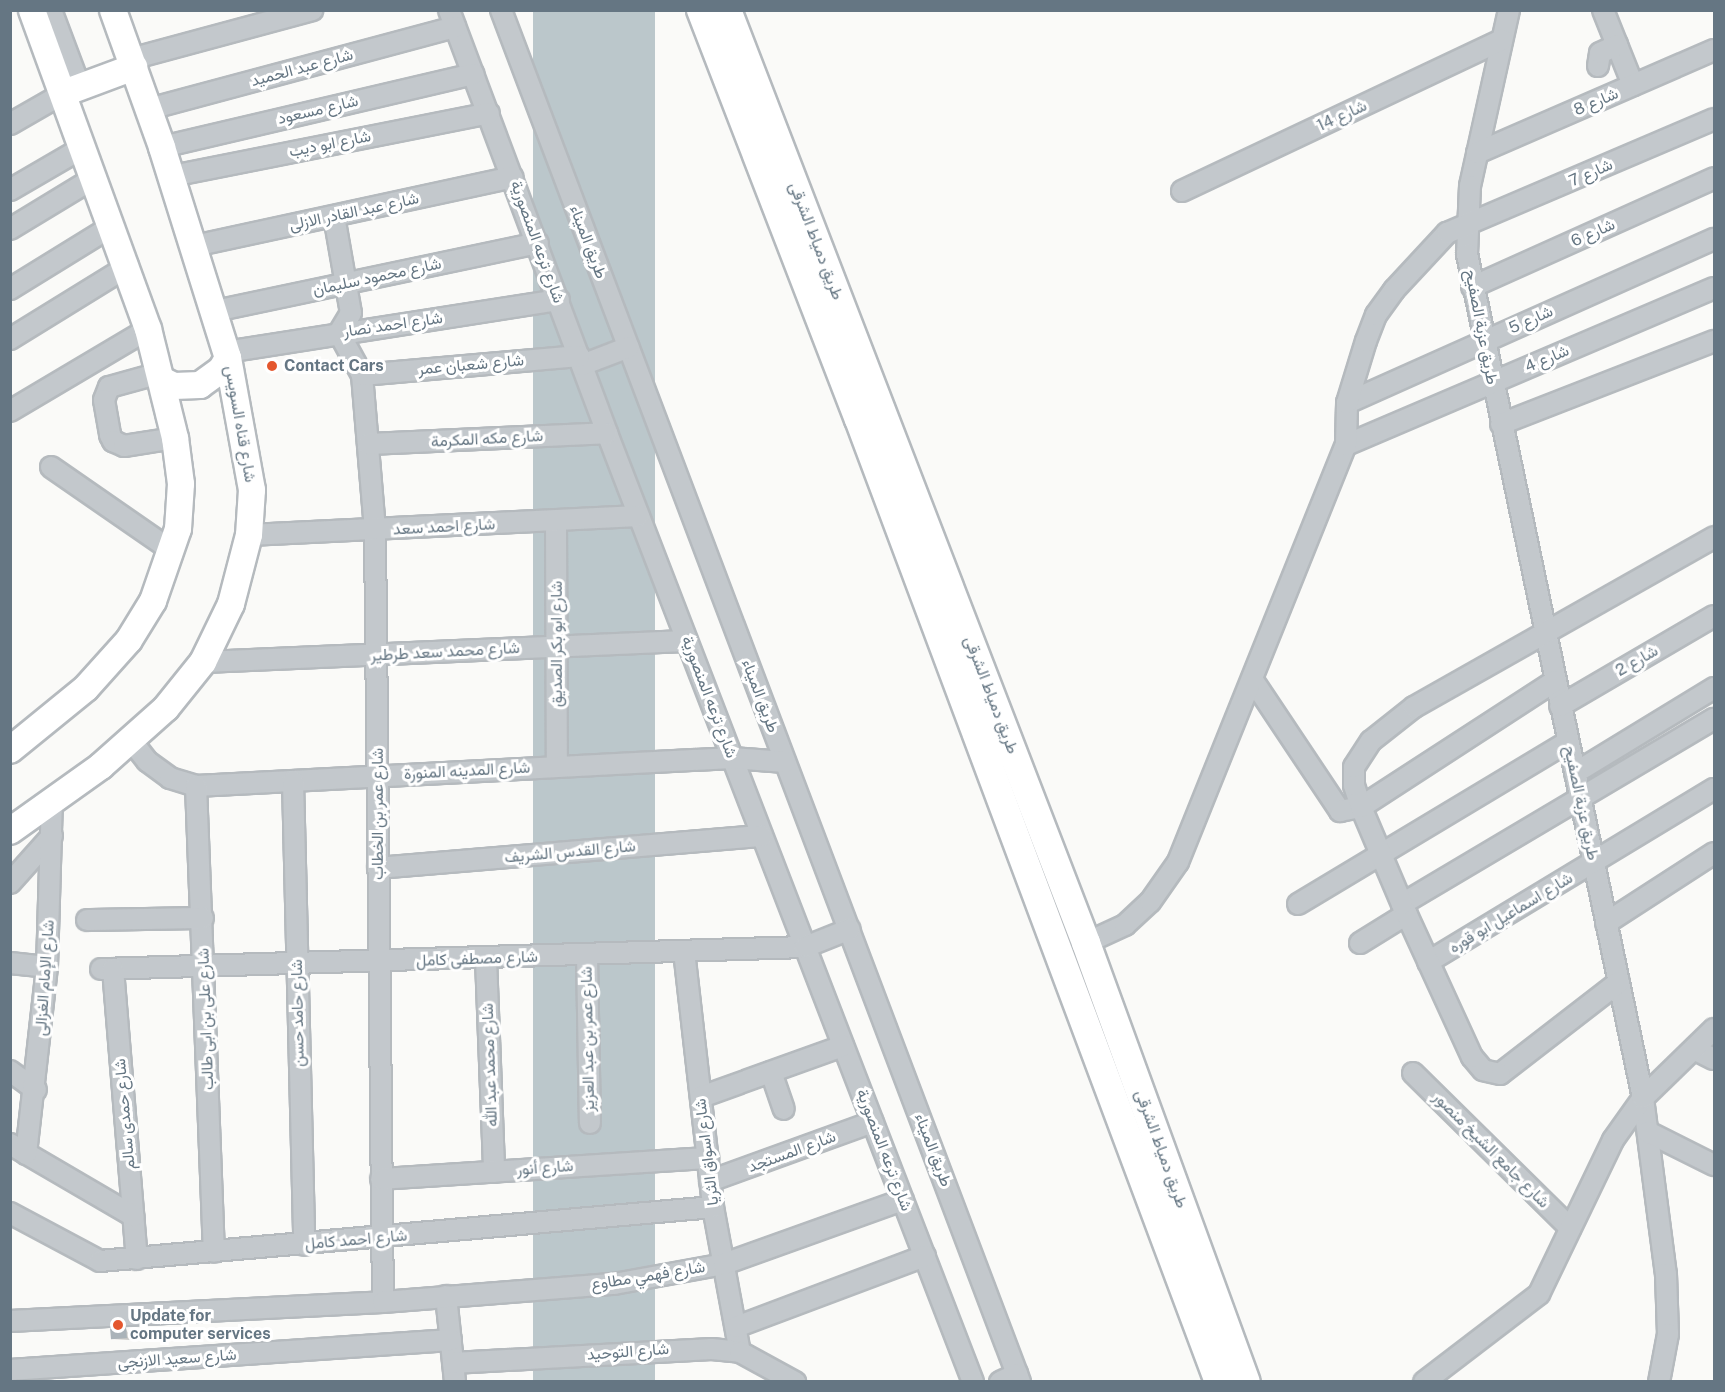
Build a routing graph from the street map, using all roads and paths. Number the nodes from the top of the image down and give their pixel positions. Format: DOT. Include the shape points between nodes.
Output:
graph roads {
  1 [pos="32,10"];
  2 [pos="51,10"];
  3 [pos="113,10"];
  4 [pos="313,10"];
  5 [pos="501,10"];
  6 [pos="701,10"];
  7 [pos="727,10"];
  8 [pos="1603,10"];
  9 [pos="1512,12"];
  10 [pos="452,19"];
  11 [pos="1502,40"];
  12 [pos="1617,45"];
  13 [pos="1714,50"];
  14 [pos="133,63"];
  15 [pos="1598,66"];
  16 [pos="474,74"];
  17 [pos="1633,86"];
  18 [pos="72,90"];
  19 [pos="149,109"];
  20 [pos="489,113"];
  21 [pos="1714,119"];
  22 [pos="10,124"];
  23 [pos="84,147"];
  24 [pos="162,147"];
  25 [pos="1477,153"];
  26 [pos="172,176"];
  27 [pos="513,177"];
  28 [pos="94,178"];
  29 [pos="1714,178"];
  30 [pos="10,190"];
  31 [pos="1182,191"];
  32 [pos="334,216"];
  33 [pos="112,226"];
  34 [pos="1467,227"];
  35 [pos="10,229"];
  36 [pos="1714,239"];
  37 [pos="538,243"];
  38 [pos="194,246"];
  39 [pos="128,266"];
  40 [pos="346,284"];
  41 [pos="1472,287"];
  42 [pos="1714,288"];
  43 [pos="10,289"];
  44 [pos="559,300"];
  45 [pos="215,311"];
  46 [pos="148,329"];
  47 [pos="339,333"];
  48 [pos="10,339"];
  49 [pos="1484,341"];
  50 [pos="1714,341"];
  51 [pos="629,347"];
  52 [pos="227,355"];
  53 [pos="580,360"];
  54 [pos="362,375"];
  55 [pos="161,376"];
  56 [pos="1492,383"];
  57 [pos="1347,403"];
  58 [pos="10,411"];
  59 [pos="870,415"];
  60 [pos="1501,424"];
  61 [pos="607,433"];
  62 [pos="175,438"];
  63 [pos="368,444"];
  64 [pos="1346,445"];
  65 [pos="51,467"];
  66 [pos="639,516"];
  67 [pos="556,521"];
  68 [pos="375,531"];
  69 [pos="249,535"];
  70 [pos="1714,537"];
  71 [pos="171,550"];
  72 [pos="1714,616"];
  73 [pos="1544,630"];
  74 [pos="687,641"];
  75 [pos="557,646"];
  76 [pos="376,655"];
  77 [pos="203,662"];
  78 [pos="1252,679"];
  79 [pos="1555,681"];
  80 [pos="1714,688"];
  81 [pos="1560,706"];
  82 [pos="1714,719"];
  83 [pos="130,739"];
  84 [pos="1568,742"];
  85 [pos="10,750"];
  86 [pos="732,758"];
  87 [pos="785,762"];
  88 [pos="557,767"];
  89 [pos="1575,773"];
  90 [pos="378,776"];
  91 [pos="293,781"];
  92 [pos="196,786"];
  93 [pos="1714,789"];
  94 [pos="1580,800"];
  95 [pos="52,802"];
  96 [pos="1361,807"];
  97 [pos="10,831"];
  98 [pos="52,836"];
  99 [pos="762,836"];
  100 [pos="1381,851"];
  101 [pos="1714,853"];
  102 [pos="1594,864"];
  103 [pos="378,867"];
  104 [pos="10,883"];
  105 [pos="1298,904"];
  106 [pos="1404,909"];
  107 [pos="203,918"];
  108 [pos="87,920"];
  109 [pos="1606,923"];
  110 [pos="850,929"];
  111 [pos="1086,943"];
  112 [pos="1360,943"];
  113 [pos="805,947"];
  114 [pos="684,951"];
  115 [pos="587,955"];
  116 [pos="486,959"];
  117 [pos="1428,962"];
  118 [pos="10,963"];
  119 [pos="379,963"];
  120 [pos="297,964"];
  121 [pos="47,967"];
  122 [pos="205,967"];
  123 [pos="107,969"];
  124 [pos="1618,982"];
  125 [pos="1714,1029"];
  126 [pos="843,1046"];
  127 [pos="1694,1048"];
  128 [pos="1714,1059"];
  129 [pos="10,1071"];
  130 [pos="771,1072"];
  131 [pos="1413,1073"];
  132 [pos="36,1090"];
  133 [pos="701,1096"];
  134 [pos="1643,1098"];
  135 [pos="784,1109"];
  136 [pos="873,1122"];
  137 [pos="590,1124"];
  138 [pos="1648,1132"];
  139 [pos="19,1149"];
  140 [pos="708,1158"];
  141 [pos="1714,1166"];
  142 [pos="494,1172"];
  143 [pos="381,1179"];
  144 [pos="710,1181"];
  145 [pos="903,1200"];
  146 [pos="713,1207"];
  147 [pos="10,1213"];
  148 [pos="133,1216"];
  149 [pos="1570,1228"];
  150 [pos="382,1238"];
  151 [pos="304,1245"];
  152 [pos="214,1252"];
  153 [pos="925,1256"];
  154 [pos="136,1259"];
  155 [pos="724,1264"];
  156 [pos="446,1296"];
  157 [pos="383,1302"];
  158 [pos="10,1321"];
  159 [pos="736,1327"];
  160 [pos="451,1340"];
  161 [pos="740,1352"];
  162 [pos="10,1370"];
  163 [pos="454,1372"];
  164 [pos="774,1376"];
  165 [pos="1012,1379"];
  166 [pos="795,1382"];
  167 [pos="973,1382"];
  168 [pos="1219,1382"];
  169 [pos="1246,1382"];
  170 [pos="1424,1382"];
  171 [pos="1659,1382"];
  1 -- 18 [label="main road"];
  2 -- 18 [label="street"];
  3 -- 14 [label="main road, شارع قناه السويس"];
  4 -- 14 [label="street"];
  5 -- 51 [label="street, طريق الميناء"];
  6 -- 59 [label="highway, طريق دمياط الشرقى"];
  7 -- 59 [label="highway, طريق دمياط الشرقى"];
  8 -- 12 [label="street"];
  9 -- 11 [label="street, طريق عزبة الصفيح"];
  10 -- 16 [label="street, شارع ترعه المنصورية"];
  10 -- 19 [label="street, شارع عبد الحميد"];
  11 -- 25 [label="street, طريق عزبة الصفيح"];
  11 -- 31 [label="street, شارع 14"];
  12 -- 15 [label="street" via="1600,53"];
  12 -- 17 [label="street"];
  13 -- 17 [label="street, شارع 8"];
  14 -- 18 [label="main road"];
  14 -- 19 [label="main road, شارع قناه السويس"];
  16 -- 20 [label="street, شارع ترعه المنصورية"];
  16 -- 24 [label="street, شارع مسعود"];
  17 -- 25 [label="street, شارع 8"];
  18 -- 22 [label="street"];
  18 -- 23 [label="main road"];
  19 -- 24 [label="main road, شارع قناه السويس"];
  20 -- 26 [label="street, شارع ابو ديب"];
  20 -- 27 [label="street, شارع ترعه المنصورية"];
  21 -- 34 [label="street, شارع 7"];
  23 -- 28 [label="main road"];
  23 -- 30 [label="street"];
  24 -- 26 [label="main road, شارع قناه السويس"];
  25 -- 34 [label="street, طريق عزبة الصفيح"];
  26 -- 38 [label="main road, شارع قناه السويس"];
  27 -- 32 [label="street, شارع عبد القادر الازلى"];
  27 -- 37 [label="street, شارع ترعه المنصورية"];
  28 -- 33 [label="main road"];
  28 -- 35 [label="street"];
  29 -- 41 [label="street, شارع 6"];
  32 -- 38 [label="street, شارع عبد القادر الازلى"];
  32 -- 40 [label="street"];
  33 -- 39 [label="main road"];
  33 -- 43 [label="street"];
  34 -- 41 [label="street, طريق عزبة الصفيح"];
  34 -- 57 [label="street, شارع 7" via="1440,239 1376,315"];
  36 -- 49 [label="street, شارع 5"];
  37 -- 40 [label="street, شارع محمود سليمان"];
  37 -- 44 [label="street, شارع ترعه المنصورية"];
  38 -- 45 [label="main road, شارع قناه السويس"];
  39 -- 46 [label="main road"];
  39 -- 48 [label="street"];
  40 -- 45 [label="street, شارع محمود سليمان"];
  40 -- 47 [label="street" via="351,313"];
  41 -- 49 [label="street, طريق عزبة الصفيح"];
  42 -- 56 [label="street, شارع 4"];
  44 -- 47 [label="street, شارع احمد نصار"];
  44 -- 53 [label="street, شارع ترعه المنصورية"];
  45 -- 52 [label="main road, شارع قناه السويس"];
  46 -- 55 [label="main road"];
  46 -- 58 [label="street"];
  47 -- 52 [label="street, شارع احمد نصار"];
  47 -- 54 [label="street, شارع عمر بن الخطاب"];
  49 -- 56 [label="street, طريق عزبة الصفيح"];
  49 -- 57 [label="street, شارع 5"];
  50 -- 60 [label="street"];
  51 -- 53 [label="street, شارع شعبان عمر"];
  51 -- 87 [label="street, طريق الميناء"];
  52 -- 55 [label="main road" via="221,370 200,385 174,386"];
  52 -- 69 [label="main road, شارع قناه السويس" via="252,490"];
  53 -- 54 [label="street, شارع شعبان عمر"];
  53 -- 61 [label="street, شارع ترعه المنصورية"];
  54 -- 63 [label="street, شارع عمر بن الخطاب"];
  55 -- 62 [label="main road"];
  55 -- 62 [label="street" via="109,387 104,400 110,435 123,446"];
  56 -- 60 [label="street, طريق عزبة الصفيح"];
  56 -- 64 [label="street, شارع 4"];
  57 -- 64 [label="street, شارع 7"];
  59 -- 111 [label="highway, طريق دمياط الشرقى"];
  59 -- 168 [label="highway, طريق دمياط الشرقى"];
  60 -- 73 [label="street, طريق عزبة الصفيح"];
  61 -- 63 [label="street, شارع مكه المكرمة"];
  61 -- 66 [label="street, شارع ترعه المنصورية"];
  62 -- 71 [label="main road" via="181,484 178,529"];
  63 -- 68 [label="street, شارع عمر بن الخطاب"];
  64 -- 78 [label="street"];
  65 -- 71 [label="street"];
  66 -- 67 [label="street, شارع احمد سعد"];
  66 -- 74 [label="street, شارع ترعه المنصورية"];
  67 -- 68 [label="street, شارع احمد سعد"];
  67 -- 75 [label="street, شارع ابو بكر الصديق"];
  68 -- 69 [label="street, شارع احمد سعد"];
  68 -- 76 [label="street, شارع عمر بن الخطاب"];
  69 -- 77 [label="main road, شارع قناه السويس" via="231,604"];
  70 -- 73 [label="street"];
  71 -- 85 [label="main road" via="153,601 129,639 86,688"];
  72 -- 81 [label="street, شارع 2"];
  73 -- 79 [label="street, طريق عزبة الصفيح"];
  73 -- 96 [label="street" via="1414,707 1371,741 1353,767"];
  74 -- 75 [label="street, شارع محمد سعد طرطير"];
  74 -- 86 [label="street, شارع ترعه المنصورية"];
  75 -- 76 [label="street, شارع محمد سعد طرطير"];
  75 -- 88 [label="street, شارع ابو بكر الصديق"];
  76 -- 77 [label="street, شارع محمد سعد طرطير"];
  76 -- 90 [label="street, شارع عمر بن الخطاب"];
  77 -- 83 [label="main road, شارع قناه السويس" via="166,708"];
  78 -- 96 [label="street" via="1336,808"];
  78 -- 111 [label="street" via="1178,862 1150,902 1125,925"];
  79 -- 81 [label="street, طريق عزبة الصفيح"];
  79 -- 96 [label="street"];
  80 -- 89 [label="street"];
  81 -- 84 [label="street, طريق عزبة الصفيح"];
  82 -- 94 [label="street"];
  83 -- 92 [label="street, شارع المدينه المنورة" via="147,762 170,777"];
  83 -- 95 [label="main road, شارع قناه السويس"];
  84 -- 89 [label="street, طريق عزبة الصفيح"];
  84 -- 100 [label="street"];
  86 -- 87 [label="street, شارع المدينه المنورة"];
  86 -- 88 [label="street, شارع المدينه المنورة"];
  86 -- 99 [label="street, شارع ترعه المنصورية"];
  87 -- 110 [label="street, طريق الميناء"];
  88 -- 90 [label="street, شارع المدينه المنورة"];
  89 -- 94 [label="street, طريق عزبة الصفيح"];
  90 -- 91 [label="street, شارع المدينه المنورة"];
  90 -- 103 [label="street, شارع عمر بن الخطاب"];
  91 -- 92 [label="street, شارع المدينه المنورة"];
  91 -- 120 [label="street, شارع حامد حسن"];
  92 -- 107 [label="street, شارع على بن ابى طالب"];
  93 -- 102 [label="street, شارع اسماعيل ابو قوره"];
  94 -- 102 [label="street, طريق عزبة الصفيح"];
  94 -- 106 [label="street"];
  95 -- 97 [label="main road, شارع قناه السويس"];
  95 -- 98 [label="street, شارع الإمام الغزالى"];
  96 -- 100 [label="street"];
  98 -- 104 [label="street"];
  98 -- 121 [label="street, شارع الإمام الغزالى"];
  99 -- 103 [label="street, شارع القدس الشريف"];
  99 -- 113 [label="street, شارع ترعه المنصورية"];
  100 -- 105 [label="street"];
  100 -- 106 [label="street"];
  101 -- 109 [label="street"];
  102 -- 109 [label="street, طريق عزبة الصفيح"];
  102 -- 117 [label="street, شارع اسماعيل ابو قوره"];
  103 -- 119 [label="street, شارع عمر بن الخطاب"];
  106 -- 112 [label="street"];
  106 -- 117 [label="street"];
  107 -- 108 [label="street"];
  107 -- 122 [label="street, شارع على بن ابى طالب"];
  109 -- 124 [label="street, طريق عزبة الصفيح"];
  110 -- 113 [label="street, شارع مصطفى كامل"];
  110 -- 165 [label="street, طريق الميناء"];
  111 -- 169 [label="highway, طريق دمياط الشرقى"];
  113 -- 114 [label="street, شارع مصطفى كامل"];
  113 -- 126 [label="street, شارع ترعه المنصورية"];
  114 -- 115 [label="street, شارع مصطفى كامل"];
  114 -- 133 [label="street, شارع اسواق الثريا"];
  115 -- 116 [label="street, شارع مصطفى كامل"];
  115 -- 137 [label="street, شارع عمر بن عبد العزيز"];
  116 -- 119 [label="street, شارع مصطفى كامل"];
  116 -- 142 [label="street, شارع محمد عبد الله"];
  117 -- 124 [label="street" via="1472,1057 1491,1073 1500,1074"];
  118 -- 121 [label="street"];
  119 -- 120 [label="street, شارع مصطفى كامل"];
  119 -- 143 [label="street, شارع عمر بن الخطاب"];
  120 -- 122 [label="street, شارع مصطفى كامل"];
  120 -- 151 [label="street, شارع حامد حسن"];
  121 -- 132 [label="street, شارع الإمام الغزالى"];
  122 -- 123 [label="street, شارع مصطفى كامل"];
  122 -- 152 [label="street, شارع على بن ابى طالب"];
  123 -- 148 [label="street, شارع حمدى سالم"];
  124 -- 134 [label="street, طريق عزبة الصفيح"];
  125 -- 127 [label="street"];
  126 -- 130 [label="street"];
  126 -- 136 [label="street, شارع ترعه المنصورية"];
  127 -- 128 [label="street"];
  127 -- 134 [label="street"];
  129 -- 132 [label="street"];
  130 -- 133 [label="street"];
  130 -- 135 [label="street"];
  131 -- 149 [label="street, شارع جامع الشيخ منصور"];
  132 -- 139 [label="street, شارع الإمام الغزالى"];
  133 -- 140 [label="street, شارع اسواق الثريا"];
  134 -- 138 [label="street, طريق عزبة الصفيح"];
  134 -- 149 [label="street" via="1613,1140"];
  136 -- 144 [label="street, شارع المستجد"];
  136 -- 145 [label="street, شارع ترعه المنصورية"];
  138 -- 141 [label="street"];
  138 -- 171 [label="street, طريق عزبة الصفيح" via="1666,1274 1668,1334"];
  139 -- 148 [label="street"];
  140 -- 142 [label="street, شارع أنور"];
  140 -- 144 [label="street, شارع اسواق الثريا"];
  142 -- 143 [label="street, شارع أنور"];
  143 -- 150 [label="street, شارع عمر بن الخطاب"];
  144 -- 146 [label="street, شارع اسواق الثريا"];
  145 -- 153 [label="street, شارع ترعه المنصورية"];
  145 -- 155 [label="street, شارع فهمي مطاوع"];
  146 -- 150 [label="street, شارع احمد كامل"];
  146 -- 155 [label="street, شارع اسواق الثريا"];
  147 -- 154 [label="street, شارع احمد كامل" via="100,1261"];
  148 -- 154 [label="street, شارع حمدى سالم"];
  149 -- 170 [label="street" via="1539,1294"];
  150 -- 151 [label="street, شارع احمد كامل"];
  150 -- 157 [label="street, شارع عمر بن الخطاب"];
  151 -- 152 [label="street, شارع احمد كامل"];
  152 -- 154 [label="street, شارع احمد كامل"];
  153 -- 159 [label="street"];
  153 -- 167 [label="street, شارع ترعه المنصورية"];
  155 -- 156 [label="street, شارع فهمي مطاوع" via="614,1284"];
  155 -- 159 [label="street, شارع اسواق الثريا"];
  156 -- 157 [label="street, شارع فهمي مطاوع"];
  156 -- 160 [label="street"];
  157 -- 158 [label="street, شارع فهمي مطاوع"];
  159 -- 161 [label="street, شارع اسواق الثريا"];
  160 -- 162 [label="street, شارع سعيد الازنجى"];
  160 -- 163 [label="street"];
  161 -- 163 [label="street, شارع التوحيد" via="678,1349"];
  161 -- 164 [label="street, شارع التوحيد"];
  164 -- 166 [label="street, شارع التوحيد"];
}
